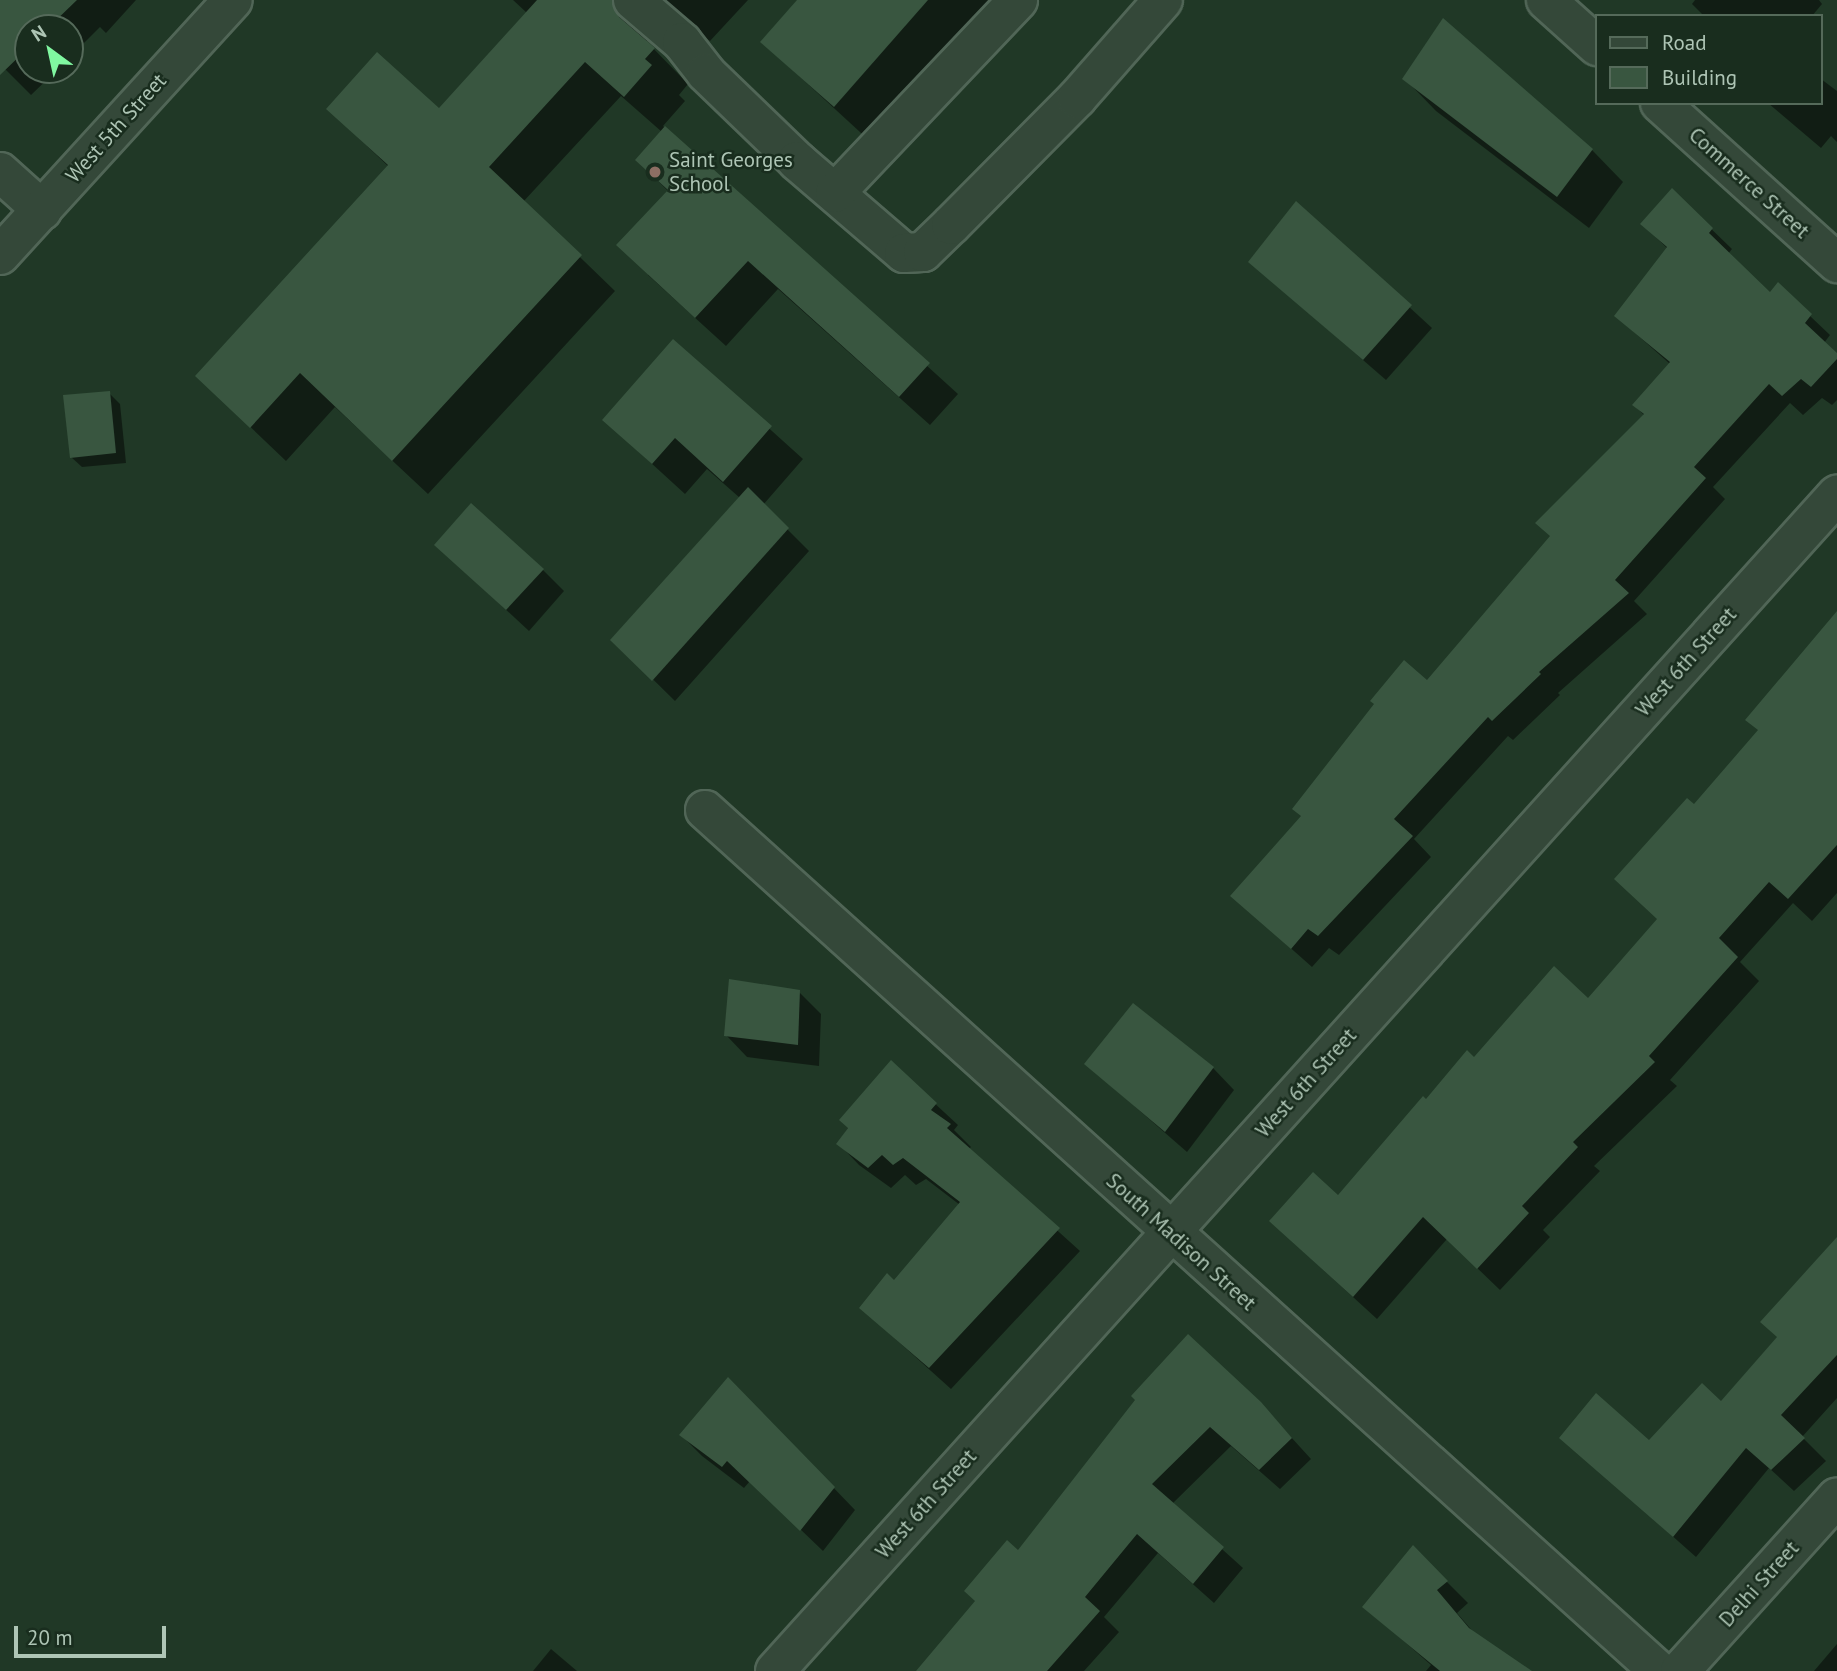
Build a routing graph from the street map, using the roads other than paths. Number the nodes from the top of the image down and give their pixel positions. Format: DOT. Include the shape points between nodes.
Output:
graph roads {
  1 [pos="233,0"];
  2 [pos="633,0"];
  3 [pos="1018,0"];
  4 [pos="1163,0"];
  5 [pos="1546,0"];
  6 [pos="1596,45"];
  7 [pos="1662,105"];
  8 [pos="0,172"];
  9 [pos="835,193"];
  10 [pos="42,210"];
  11 [pos="0,255"];
  12 [pos="1837,263"];
  13 [pos="1837,495"];
  14 [pos="705,810"];
  15 [pos="1171,1233"];
  16 [pos="1837,1497"];
  17 [pos="775,1671"];
  18 [pos="1659,1671"];
  19 [pos="1680,1671"];
  1 -- 10 [label="street, West 5th Street"];
  2 -- 9 [label="street"];
  3 -- 9 [label="street"];
  4 -- 9 [label="street" via="1077,98 923,252 904,253"];
  5 -- 6 [label="street"];
  7 -- 12 [label="street, Commerce Street"];
  8 -- 10 [label="street"];
  10 -- 11 [label="street, West 5th Street"];
  13 -- 15 [label="street, West 6th Street"];
  14 -- 15 [label="street, South Madison Street"];
  15 -- 17 [label="street, West 6th Street"];
  15 -- 18 [label="street, South Madison Street"];
  16 -- 19 [label="street, Delhi Street"];
}
